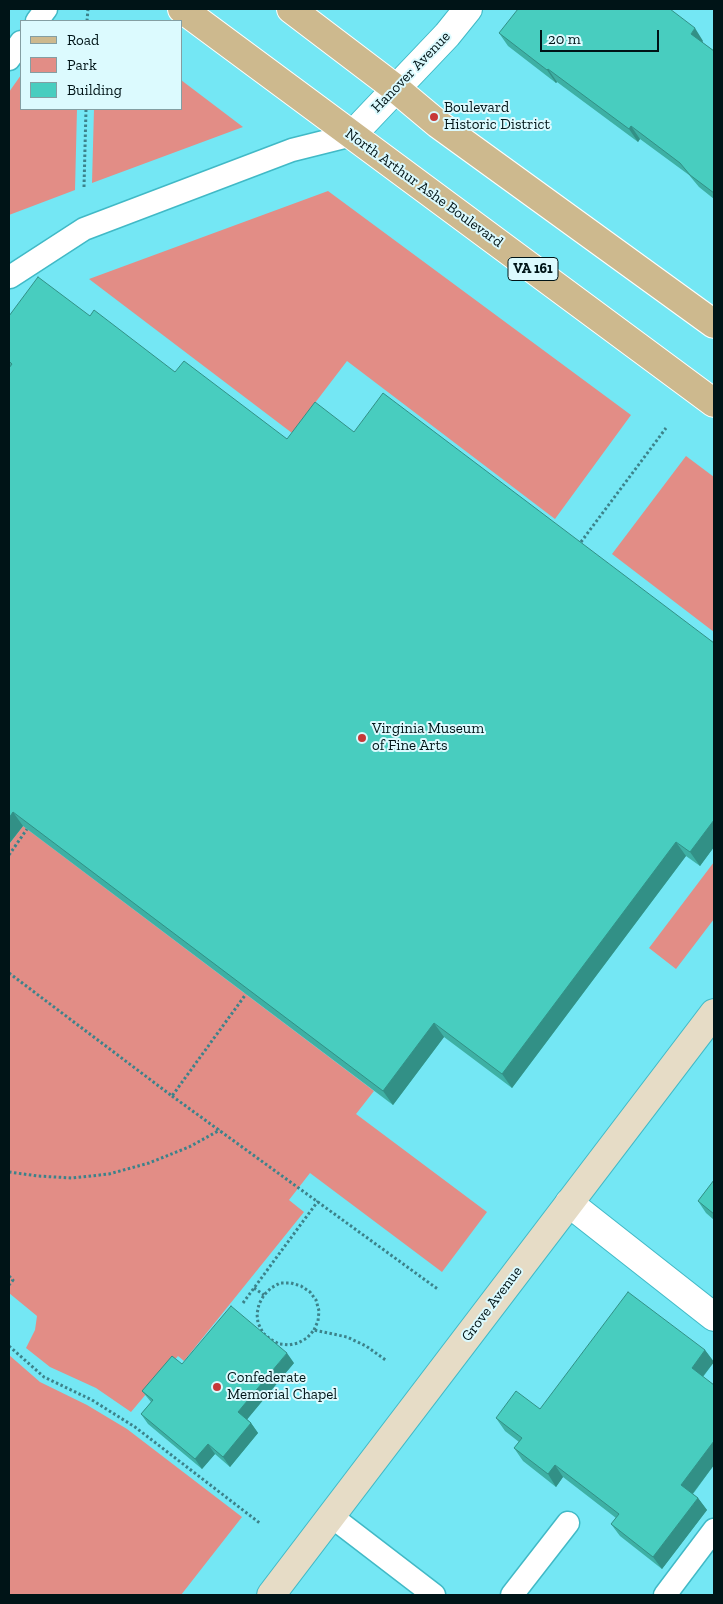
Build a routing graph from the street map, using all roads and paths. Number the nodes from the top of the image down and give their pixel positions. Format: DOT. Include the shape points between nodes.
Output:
graph roads {
  1 [pos="46,9"];
  2 [pos="182,9"];
  3 [pos="291,9"];
  4 [pos="468,9"];
  5 [pos="38,20"];
  6 [pos="20,43"];
  7 [pos="9,59"];
  8 [pos="395,88"];
  9 [pos="86,110"];
  10 [pos="352,135"];
  11 [pos="84,187"];
  12 [pos="9,278"];
  13 [pos="714,324"];
  14 [pos="714,403"];
  15 [pos="666,428"];
  16 [pos="578,546"];
  17 [pos="28,829"];
  18 [pos="9,855"];
  19 [pos="9,973"];
  20 [pos="246,994"];
  21 [pos="714,1013"];
  22 [pos="172,1096"];
  23 [pos="220,1130"];
  24 [pos="9,1172"];
  25 [pos="318,1201"];
  26 [pos="569,1203"];
  27 [pos="9,1276"];
  28 [pos="9,1285"];
  29 [pos="254,1288"];
  30 [pos="439,1290"];
  31 [pos="264,1295"];
  32 [pos="243,1303"];
  33 [pos="714,1317"];
  34 [pos="314,1330"];
  35 [pos="9,1346"];
  36 [pos="387,1360"];
  37 [pos="330,1516"];
  38 [pos="568,1523"];
  39 [pos="261,1524"];
  40 [pos="714,1530"];
  41 [pos="271,1595"];
  42 [pos="434,1595"];
  43 [pos="512,1595"];
  44 [pos="665,1595"];
  1 -- 5 [label="lane"];
  2 -- 10 [label="main road, North Arthur Ashe Boulevard / VA 161"];
  3 -- 8 [label="main road"];
  4 -- 8 [label="street, Hanover Avenue"];
  6 -- 7 [label="lane"];
  8 -- 10 [label="street, Hanover Avenue"];
  8 -- 13 [label="main road" via="438,124"];
  9 -- 11 [label="path"];
  10 -- 12 [label="lane" via="292,150 84,229"];
  10 -- 14 [label="main road, North Arthur Ashe Boulevard / VA 161"];
  15 -- 16 [label="path"];
  17 -- 18 [label="path"];
  19 -- 22 [label="path"];
  20 -- 22 [label="path"];
  21 -- 26 [label="main road, Grove Avenue"];
  22 -- 23 [label="path"];
  23 -- 24 [label="path" via="149,1163 109,1174 72,1178"];
  23 -- 25 [label="path"];
  25 -- 29 [label="path"];
  25 -- 30 [label="path"];
  26 -- 33 [label="street"];
  26 -- 37 [label="main road, Grove Avenue"];
  27 -- 28 [label="path" via="13,1280"];
  29 -- 31 [label="path"];
  29 -- 32 [label="path"];
  31 -- 34 [label="path" via="271,1288 291,1283 310,1292 319,1310"];
  31 -- 34 [label="path" via="259,1304 258,1324 270,1339 289,1345 307,1338"];
  34 -- 36 [label="path" via="347,1337"];
  35 -- 39 [label="path" via="44,1377 92,1400 135,1427"];
  37 -- 41 [label="main road, Grove Avenue"];
  37 -- 42 [label="lane"];
  38 -- 43 [label="lane"];
  40 -- 44 [label="lane"];
}
